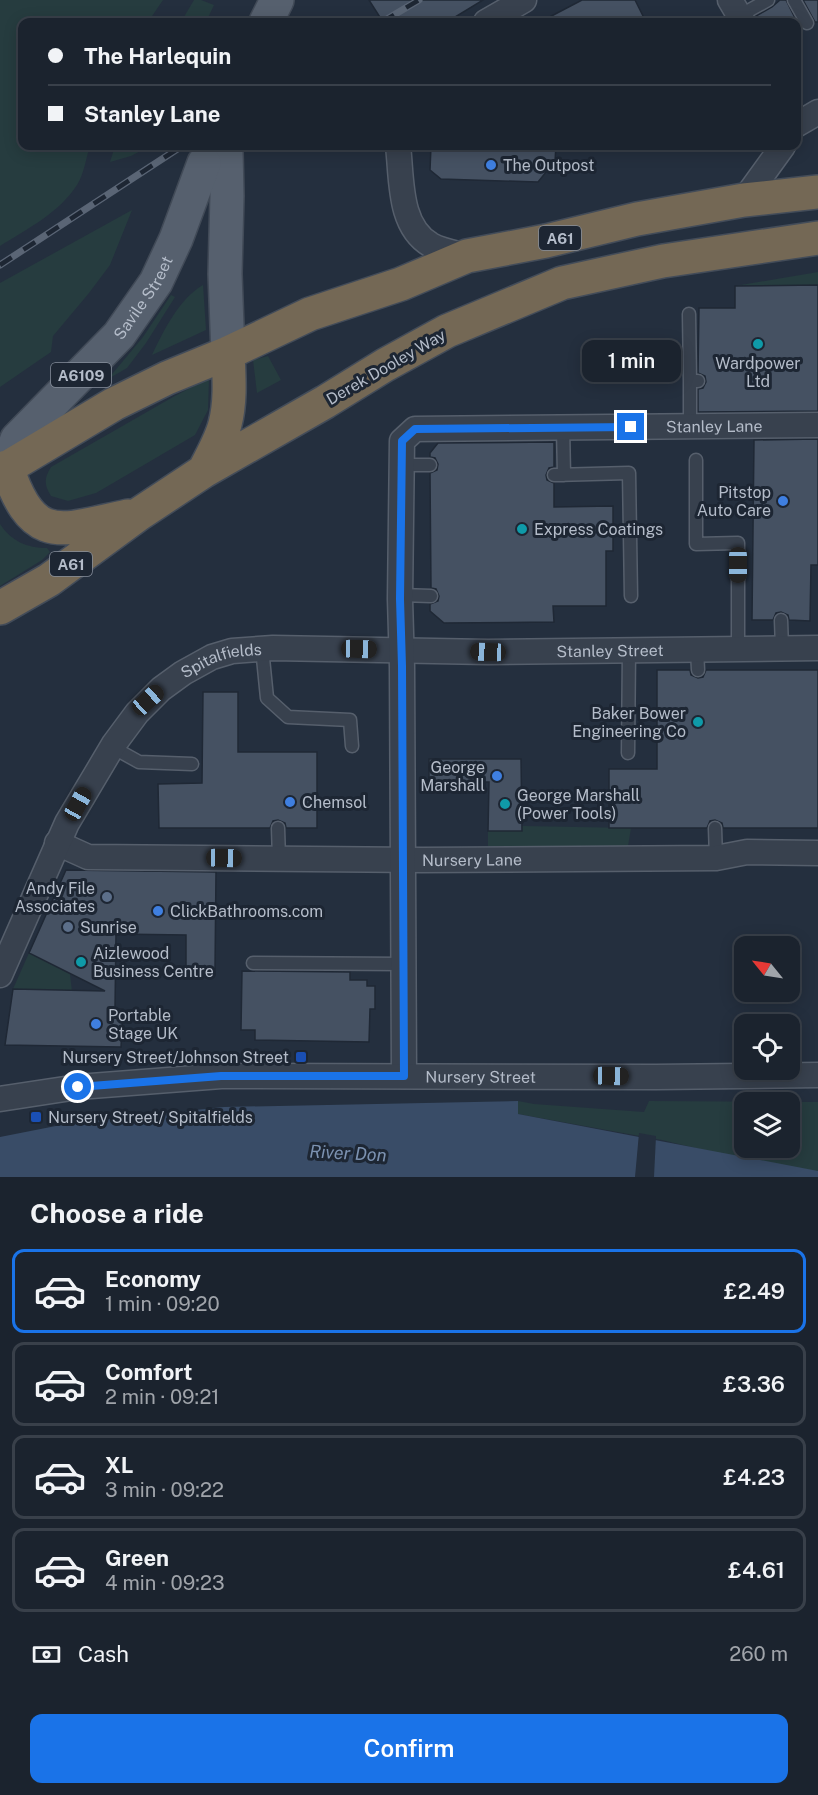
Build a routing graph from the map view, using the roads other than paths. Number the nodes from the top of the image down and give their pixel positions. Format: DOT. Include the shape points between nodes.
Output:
graph roads {
  1 [pos="277,0"];
  2 [pos="524,0"];
  3 [pos="768,0"];
  4 [pos="794,0"];
  5 [pos="737,13"];
  6 [pos="268,18"];
  7 [pos="493,18"];
  8 [pos="807,23"];
  9 [pos="818,112"];
  10 [pos="801,122"];
  11 [pos="398,150"];
  12 [pos="780,150"];
  13 [pos="818,192"];
  14 [pos="744,200"];
  15 [pos="818,238"];
  16 [pos="467,256"];
  17 [pos="689,314"];
  18 [pos="228,353"];
  19 [pos="818,424"];
  20 [pos="690,426"];
  21 [pos="563,427"];
  22 [pos="402,453"];
  23 [pos="696,460"];
  24 [pos="430,465"];
  25 [pos="4,470"];
  26 [pos="204,471"];
  27 [pos="139,514"];
  28 [pos="400,595"];
  29 [pos="431,596"];
  30 [pos="631,596"];
  31 [pos="0,608"];
  32 [pos="781,620"];
  33 [pos="262,648"];
  34 [pos="738,648"];
  35 [pos="782,648"];
  36 [pos="818,648"];
  37 [pos="402,649"];
  38 [pos="629,650"];
  39 [pos="352,746"];
  40 [pos="111,747"];
  41 [pos="628,753"];
  42 [pos="192,764"];
  43 [pos="278,828"];
  44 [pos="715,828"];
  45 [pos="57,843"];
  46 [pos="818,853"];
  47 [pos="716,858"];
  48 [pos="279,859"];
  49 [pos="403,860"];
  50 [pos="253,963"];
  51 [pos="404,964"];
  52 [pos="0,975"];
  53 [pos="818,1075"];
  54 [pos="404,1076"];
  55 [pos="0,1099"];
  1 -- 6 [label="main road"];
  2 -- 7 [label="street"];
  3 -- 5 [label="lane"];
  4 -- 8 [label="lane"];
  9 -- 10 [label="street"];
  11 -- 16 [label="street" via="406,213 419,235 430,245"];
  12 -- 14 [label="street"];
  13 -- 14 [label="highway, A61"];
  14 -- 16 [label="highway, A61"];
  15 -- 26 [label="highway, Derek Dooley Way / A61" via="663,261 562,283 447,331"];
  16 -- 18 [label="highway, A61" via="401,284 310,314"];
  17 -- 20 [label="lane" via="694,381"];
  18 -- 25 [label="highway, A61" via="114,404"];
  18 -- 25 [label="main road, Savile Street / A6109" via="227,196 215,157 152,290 119,335 17,440"];
  18 -- 26 [label="highway" via="226,422"];
  19 -- 20 [label="street, Stanley Lane" via="782,431"];
  20 -- 21 [label="street, Stanley Lane"];
  21 -- 22 [label="street, Stanley Lane" via="415,429"];
  21 -- 30 [label="lane" via="559,475 629,474"];
  22 -- 24 [label="lane"];
  22 -- 28 [label="street"];
  23 -- 34 [label="lane" via="696,544 738,543"];
  25 -- 27 [label="highway" via="24,508 51,528 68,529"];
  26 -- 27 [label="highway, Derek Dooley Way / A61"];
  27 -- 31 [label="highway, Derek Dooley Way / A61" via="50,580"];
  28 -- 29 [label="lane"];
  28 -- 37 [label="street"];
  32 -- 35 [label="lane"];
  33 -- 37 [label="street, Spitalfields"];
  33 -- 39 [label="lane" via="267,698 288,717 350,720"];
  33 -- 40 [label="street, Spitalfields" via="212,657 183,673 148,700"];
  34 -- 35 [label="street, Stanley Street"];
  34 -- 38 [label="street, Stanley Street" via="698,659"];
  35 -- 36 [label="street, Stanley Street"];
  37 -- 38 [label="street, Stanley Street"];
  37 -- 49 [label="street"];
  38 -- 41 [label="lane"];
  40 -- 42 [label="lane" via="140,762"];
  40 -- 45 [label="street, Spitalfields"];
  43 -- 48 [label="lane"];
  44 -- 47 [label="lane"];
  45 -- 48 [label="street, Nursery Lane" via="99,863"];
  45 -- 52 [label="street, Spitalfields" via="12,937"];
  46 -- 47 [label="street, Nursery Lane" via="747,852"];
  47 -- 49 [label="street, Nursery Lane"];
  48 -- 49 [label="street, Nursery Lane"];
  49 -- 51 [label="street"];
  50 -- 51 [label="lane"];
  51 -- 54 [label="street"];
  53 -- 54 [label="street, Nursery Street"];
  54 -- 55 [label="street, Nursery Street" via="221,1076 78,1087"];
}
